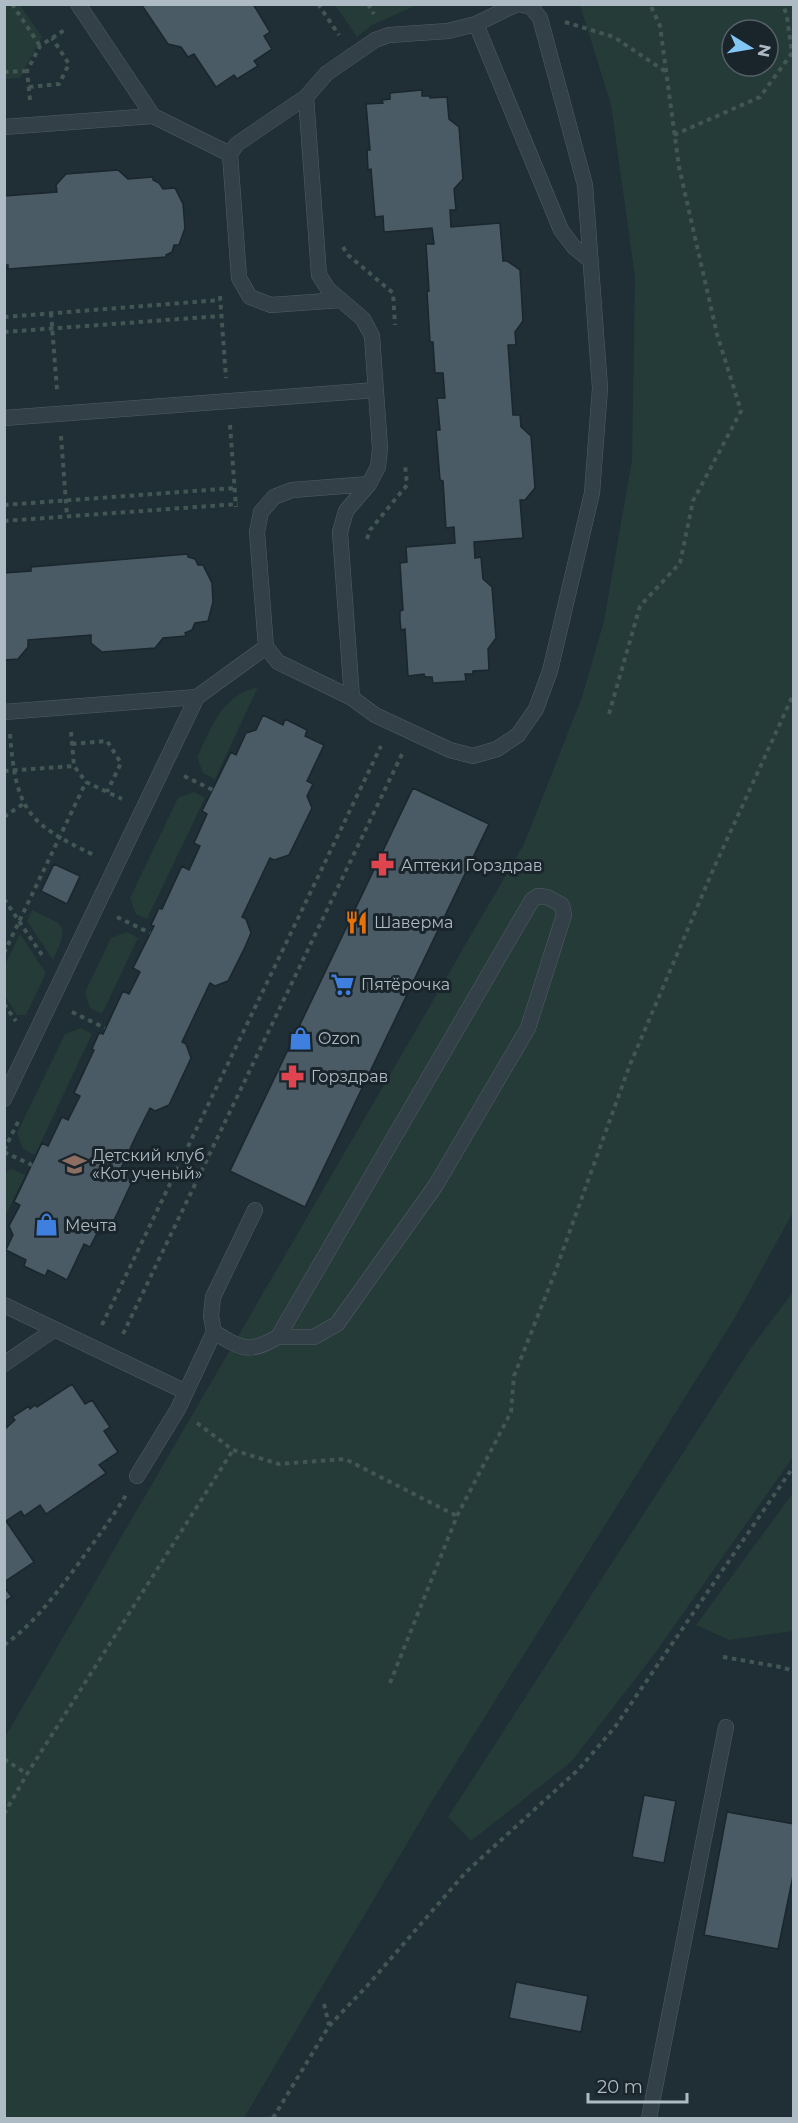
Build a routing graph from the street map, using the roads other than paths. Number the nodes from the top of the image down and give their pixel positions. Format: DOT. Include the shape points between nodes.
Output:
graph roads {
  1 [pos="518,4"];
  2 [pos="82,10"];
  3 [pos="476,24"];
  4 [pos="306,97"];
  5 [pos="153,116"];
  6 [pos="4,127"];
  7 [pos="230,154"];
  8 [pos="590,260"];
  9 [pos="341,300"];
  10 [pos="376,390"];
  11 [pos="4,418"];
  12 [pos="369,484"];
  13 [pos="266,647"];
  14 [pos="197,697"];
  15 [pos="352,698"];
  16 [pos="6,712"];
  17 [pos="6,1093"];
  18 [pos="255,1210"];
  19 [pos="4,1305"];
  20 [pos="55,1329"];
  21 [pos="214,1332"];
  22 [pos="278,1337"];
  23 [pos="4,1364"];
  24 [pos="186,1392"];
  25 [pos="137,1476"];
  26 [pos="726,1727"];
  27 [pos="649,2118"];
  1 -- 3 [label="lane"];
  1 -- 8 [label="lane" via="531,7 540,18 585,185"];
  2 -- 5 [label="lane"];
  3 -- 4 [label="lane" via="375,40 327,73"];
  3 -- 8 [label="lane" via="561,230"];
  4 -- 7 [label="lane" via="237,144"];
  4 -- 9 [label="lane" via="320,274 328,289"];
  5 -- 6 [label="lane"];
  5 -- 7 [label="lane"];
  7 -- 9 [label="lane" via="239,278 250,297 271,305"];
  8 -- 15 [label="lane" via="600,388 592,493 550,671 536,709 518,735 497,749 473,756 450,750 375,716"];
  9 -- 10 [label="lane" via="363,319 372,336"];
  10 -- 11 [label="lane"];
  10 -- 12 [label="lane" via="380,448 378,467"];
  12 -- 13 [label="lane" via="292,490 274,497 261,512 257,532"];
  12 -- 15 [label="lane" via="346,511 340,532"];
  13 -- 14 [label="lane"];
  13 -- 15 [label="lane" via="278,662"];
  14 -- 16 [label="lane"];
  14 -- 17 [label="lane"];
  18 -- 21 [label="lane" via="213,1297"];
  19 -- 20 [label="lane"];
  20 -- 23 [label="lane"];
  20 -- 24 [label="lane"];
  21 -- 22 [label="lane" via="240,1348 260,1347"];
  21 -- 24 [label="lane"];
  22 -- 22 [label="lane" via="314,1337 337,1324 436,1185 528,1028 564,915 562,905 547,897 532,900"];
  24 -- 25 [label="lane"];
  26 -- 27 [label="lane"];
}
